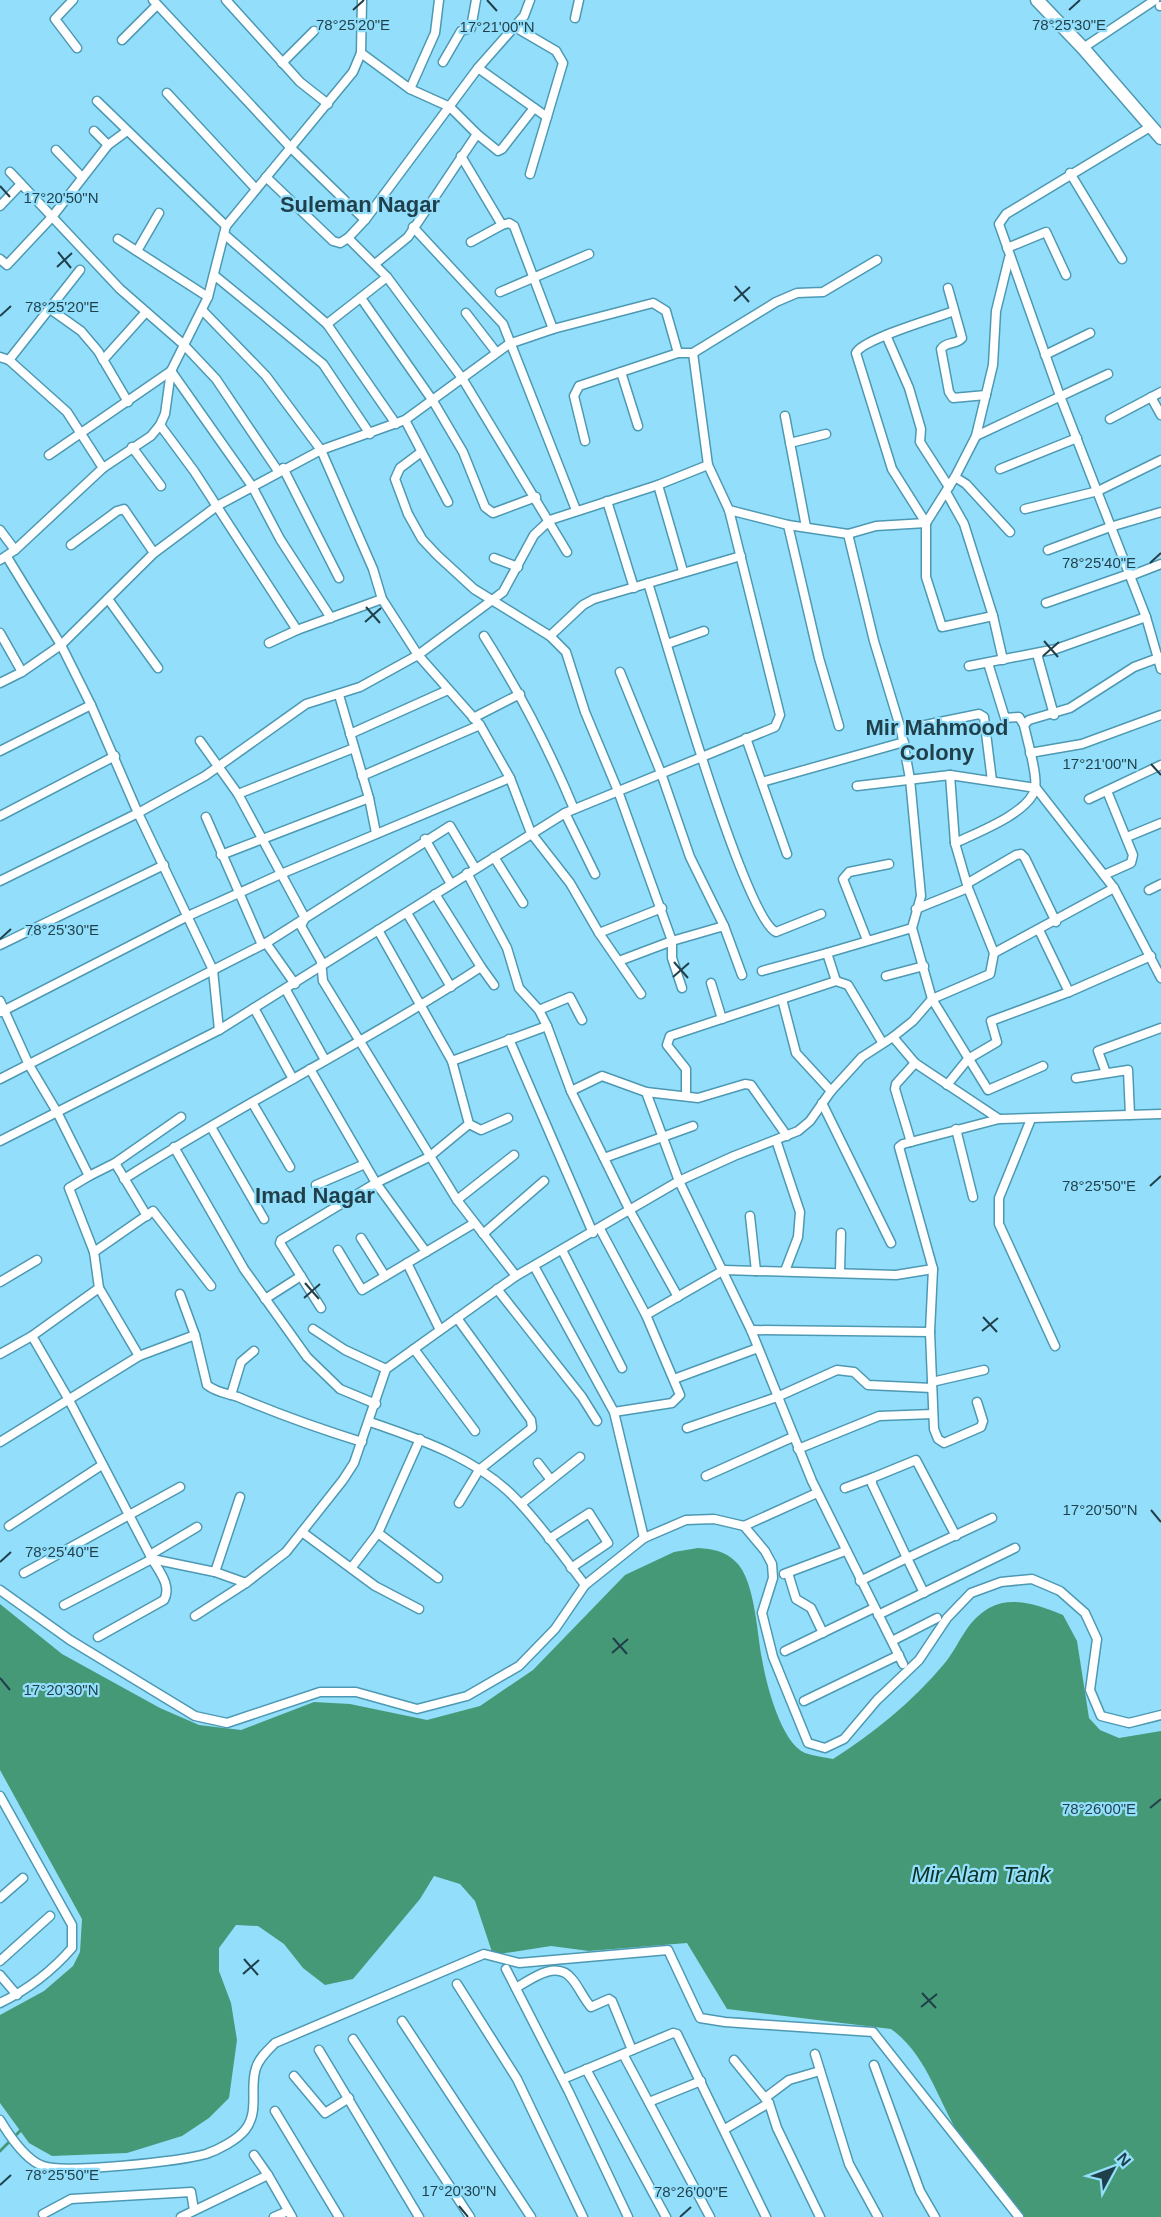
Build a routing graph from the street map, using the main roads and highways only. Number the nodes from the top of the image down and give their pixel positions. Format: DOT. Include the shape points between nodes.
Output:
graph roads {
  1 [pos="1037,0"];
  2 [pos="1161,138"];
  1 -- 2 [label="main road"];
}
